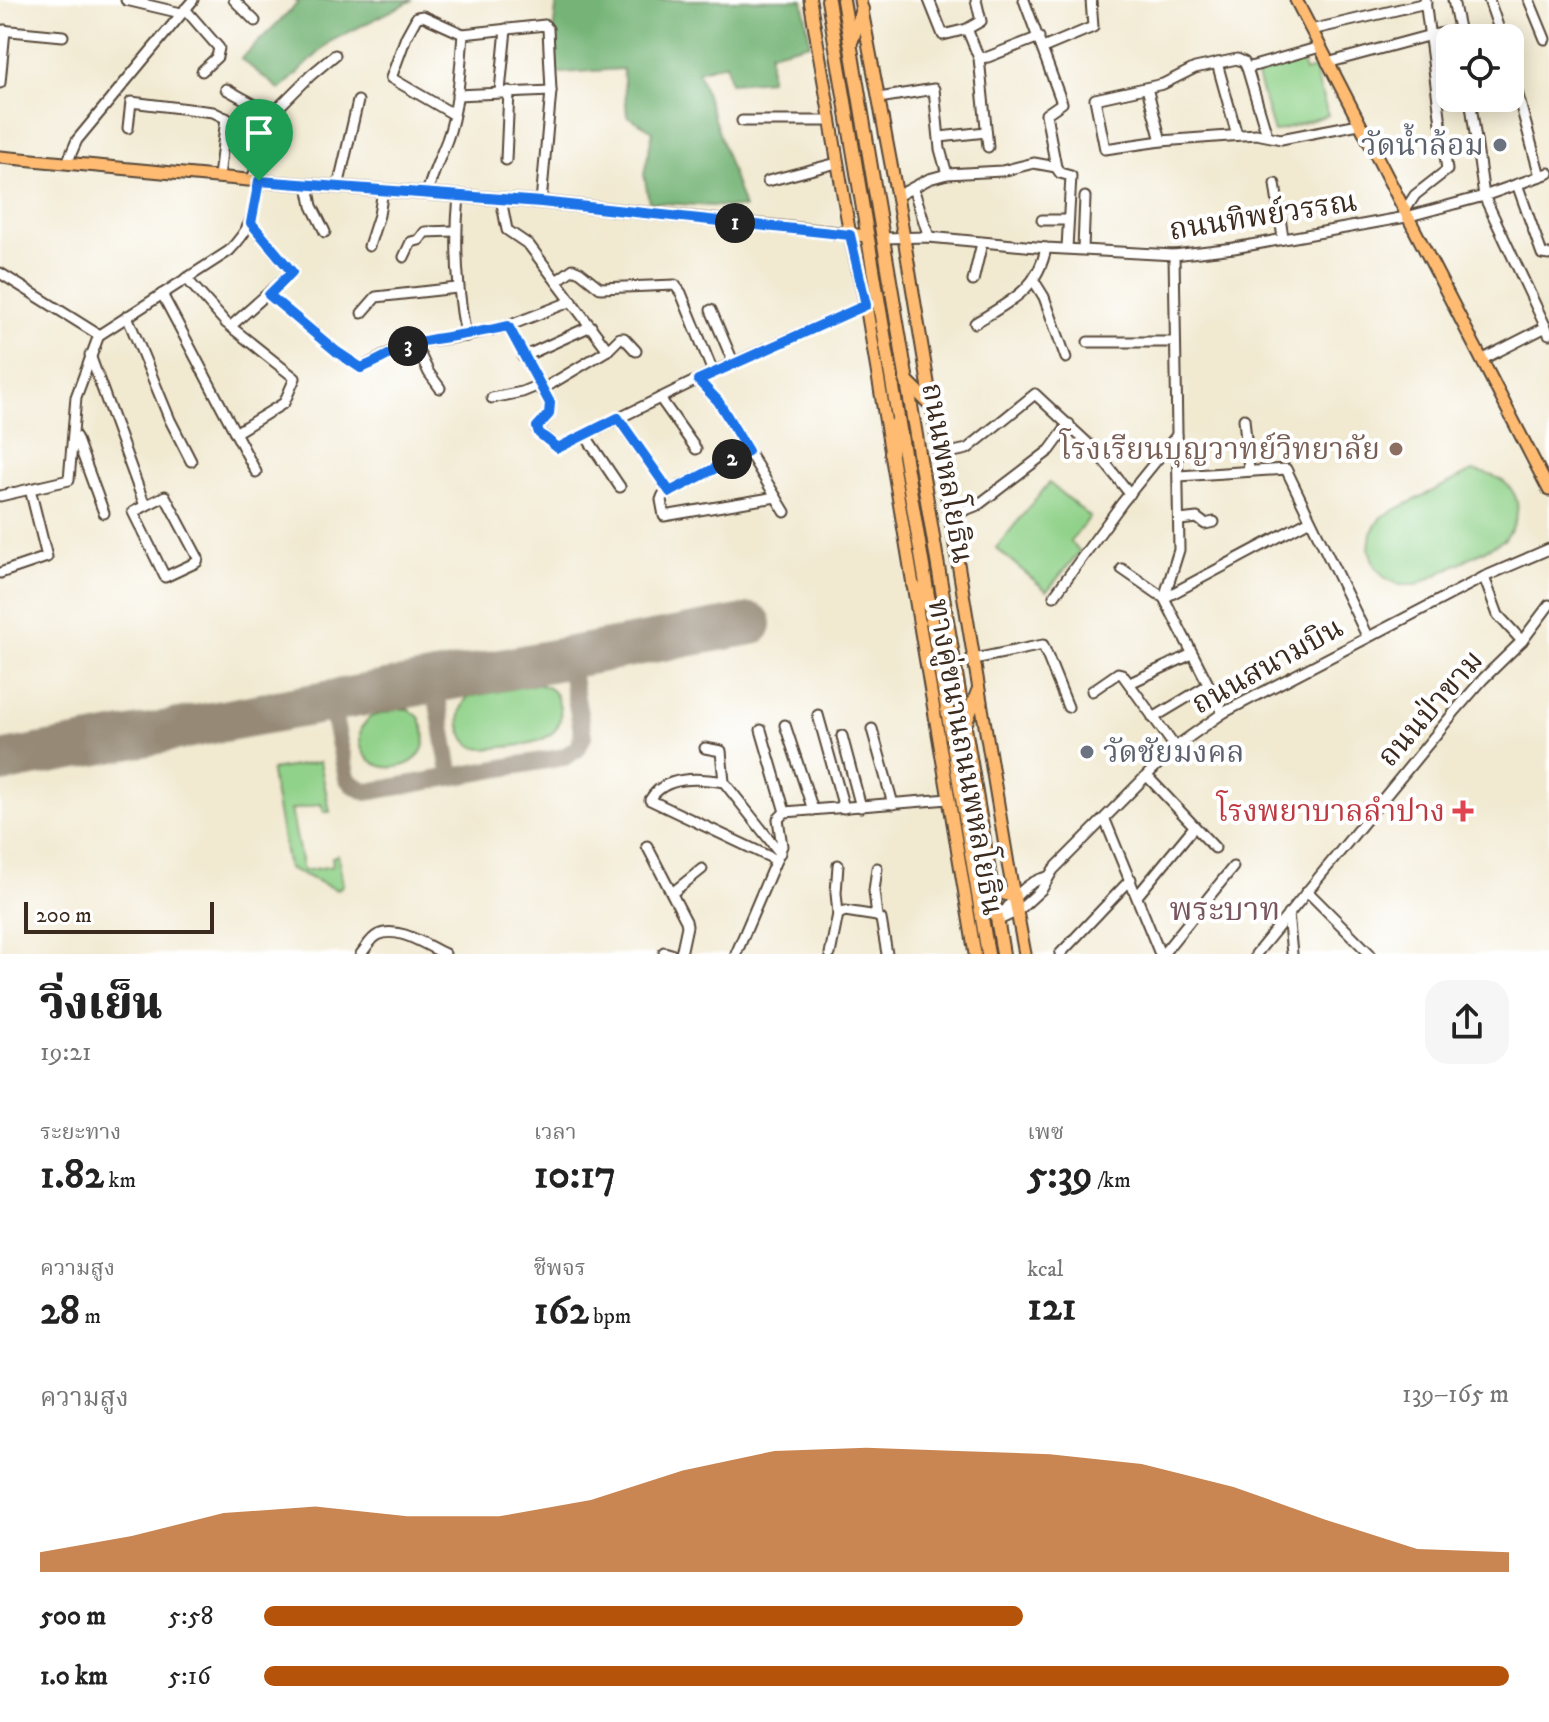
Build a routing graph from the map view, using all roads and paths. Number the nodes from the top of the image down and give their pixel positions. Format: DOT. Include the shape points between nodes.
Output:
graph roads {
  1 [pos="126,0"];
  2 [pos="193,0"];
  3 [pos="234,0"];
  4 [pos="810,0"];
  5 [pos="828,0"];
  6 [pos="843,0"];
  7 [pos="929,0"];
  8 [pos="976,0"];
  9 [pos="1024,0"];
  10 [pos="1091,0"];
  11 [pos="1296,0"];
  12 [pos="1453,0"];
  13 [pos="1489,0"];
  14 [pos="1529,0"];
  15 [pos="1425,1"];
  16 [pos="863,3"];
  17 [pos="183,11"];
  18 [pos="255,21"];
  19 [pos="1458,24"];
  20 [pos="1497,24"];
  21 [pos="506,29"];
  22 [pos="967,29"];
  23 [pos="2,30"];
  24 [pos="1311,30"];
  25 [pos="463,34"];
  26 [pos="1431,35"];
  27 [pos="1436,35"];
  28 [pos="63,36"];
  29 [pos="1545,39"];
  30 [pos="1041,42"];
  31 [pos="851,44"];
  32 [pos="1320,47"];
  33 [pos="335,55"];
  34 [pos="979,58"];
  35 [pos="1217,63"];
  36 [pos="1327,63"];
  37 [pos="1247,68"];
  38 [pos="202,71"];
  39 [pos="0,83"];
  40 [pos="1147,88"];
  41 [pos="226,89"];
  42 [pos="505,91"];
  43 [pos="551,91"];
  44 [pos="457,95"];
  45 [pos="879,98"];
  46 [pos="358,101"];
  47 [pos="1524,110"];
  48 [pos="1472,112"];
  49 [pos="453,114"];
  50 [pos="275,116"];
  51 [pos="226,118"];
  52 [pos="742,121"];
  53 [pos="830,121"];
  54 [pos="1359,124"];
  55 [pos="128,128"];
  56 [pos="986,132"];
  57 [pos="1237,135"];
  58 [pos="1267,135"];
  59 [pos="940,137"];
  60 [pos="266,138"];
  61 [pos="1400,140"];
  62 [pos="1161,141"];
  63 [pos="988,147"];
  64 [pos="1372,151"];
  65 [pos="0,157"];
  66 [pos="506,160"];
  67 [pos="67,163"];
  68 [pos="837,163"];
  69 [pos="1056,167"];
  70 [pos="947,174"];
  71 [pos="1544,174"];
  72 [pos="219,177"];
  73 [pos="256,180"];
  74 [pos="768,181"];
  75 [pos="1275,184"];
  76 [pos="1517,184"];
  77 [pos="308,185"];
  78 [pos="338,187"];
  79 [pos="913,188"];
  80 [pos="383,190"];
  81 [pos="427,193"];
  82 [pos="459,196"];
  83 [pos="897,196"];
  84 [pos="1484,196"];
  85 [pos="1085,197"];
  86 [pos="501,199"];
  87 [pos="541,202"];
  88 [pos="1405,215"];
  89 [pos="1042,220"];
  90 [pos="1068,220"];
  91 [pos="251,223"];
  92 [pos="455,231"];
  93 [pos="325,232"];
  94 [pos="850,235"];
  95 [pos="867,236"];
  96 [pos="903,237"];
  97 [pos="929,237"];
  98 [pos="882,238"];
  99 [pos="1283,238"];
  100 [pos="982,243"];
  101 [pos="369,246"];
  102 [pos="1046,248"];
  103 [pos="1067,248"];
  104 [pos="1083,249"];
  105 [pos="1174,255"];
  106 [pos="1549,255"];
  107 [pos="404,257"];
  108 [pos="0,273"];
  109 [pos="186,278"];
  110 [pos="558,280"];
  111 [pos="973,281"];
  112 [pos="1034,281"];
  113 [pos="457,288"];
  114 [pos="162,294"];
  115 [pos="269,295"];
  116 [pos="572,301"];
  117 [pos="866,305"];
  118 [pos="711,310"];
  119 [pos="362,313"];
  120 [pos="127,316"];
  121 [pos="975,323"];
  122 [pos="231,326"];
  123 [pos="508,326"];
  124 [pos="591,326"];
  125 [pos="1548,330"];
  126 [pos="99,335"];
  127 [pos="466,336"];
  128 [pos="1088,342"];
  129 [pos="1175,342"];
  130 [pos="415,344"];
  131 [pos="608,350"];
  132 [pos="636,351"];
  133 [pos="90,355"];
  134 [pos="523,357"];
  135 [pos="1066,358"];
  136 [pos="1481,360"];
  137 [pos="734,364"];
  138 [pos="713,372"];
  139 [pos="698,380"];
  140 [pos="906,380"];
  141 [pos="440,388"];
  142 [pos="540,388"];
  143 [pos="492,398"];
  144 [pos="660,398"];
  145 [pos="932,406"];
  146 [pos="898,417"];
  147 [pos="618,418"];
  148 [pos="1244,419"];
  149 [pos="1069,424"];
  150 [pos="235,433"];
  151 [pos="74,434"];
  152 [pos="585,435"];
  153 [pos="1177,435"];
  154 [pos="696,449"];
  155 [pos="748,451"];
  156 [pos="891,453"];
  157 [pos="940,455"];
  158 [pos="191,461"];
  159 [pos="1249,470"];
  160 [pos="256,472"];
  161 [pos="1179,476"];
  162 [pos="620,487"];
  163 [pos="30,489"];
  164 [pos="1549,490"];
  165 [pos="670,492"];
  166 [pos="1130,494"];
  167 [pos="0,496"];
  168 [pos="776,497"];
  169 [pos="145,506"];
  170 [pos="785,512"];
  171 [pos="104,513"];
  172 [pos="950,516"];
  173 [pos="1180,520"];
  174 [pos="1310,520"];
  175 [pos="1214,522"];
  176 [pos="1549,549"];
  177 [pos="1122,569"];
  178 [pos="0,573"];
  179 [pos="1484,577"];
  180 [pos="913,585"];
  181 [pos="1054,596"];
  182 [pos="1164,598"];
  183 [pos="1549,605"];
  184 [pos="930,610"];
  185 [pos="1367,636"];
  186 [pos="1522,641"];
  187 [pos="1192,654"];
  188 [pos="974,659"];
  189 [pos="1130,683"];
  190 [pos="1208,685"];
  191 [pos="978,691"];
  192 [pos="1092,691"];
  193 [pos="1068,707"];
  194 [pos="1223,713"];
  195 [pos="818,715"];
  196 [pos="1153,718"];
  197 [pos="785,725"];
  198 [pos="964,727"];
  199 [pos="872,729"];
  200 [pos="761,730"];
  201 [pos="842,736"];
  202 [pos="1175,747"];
  203 [pos="705,748"];
  204 [pos="1147,776"];
  205 [pos="724,782"];
  206 [pos="949,799"];
  207 [pos="893,804"];
  208 [pos="861,807"];
  209 [pos="844,808"];
  210 [pos="813,810"];
  211 [pos="785,812"];
  212 [pos="1105,820"];
  213 [pos="1194,827"];
  214 [pos="647,846"];
  215 [pos="1215,848"];
  216 [pos="778,857"];
  217 [pos="838,865"];
  218 [pos="1233,867"];
  219 [pos="877,868"];
  220 [pos="702,869"];
  221 [pos="1047,877"];
  222 [pos="1131,879"];
  223 [pos="991,881"];
  224 [pos="1307,891"];
  225 [pos="672,893"];
  226 [pos="1138,895"];
  227 [pos="1014,897"];
  228 [pos="1018,911"];
  229 [pos="838,914"];
  230 [pos="1288,914"];
  231 [pos="877,916"];
  232 [pos="997,921"];
  233 [pos="985,935"];
  234 [pos="971,951"];
  235 [pos="361,954"];
  236 [pos="445,954"];
  237 [pos="681,954"];
  238 [pos="736,954"];
  239 [pos="830,954"];
  240 [pos="887,954"];
  241 [pos="988,954"];
  242 [pos="1003,954"];
  243 [pos="1025,954"];
  244 [pos="1060,954"];
  245 [pos="1161,954"];
  246 [pos="1256,954"];
  247 [pos="1292,954"];
  248 [pos="1370,954"];
  1 -- 17 [label="street"];
  2 -- 17 [label="street"];
  3 -- 18 [label="street"];
  4 -- 53 [label="main road, ทางคู่ขนานถนนพหลโยธิน"];
  5 -- 95 [label="highway, ถนนพหลโยธิน"];
  6 -- 31 [label="highway, ถนนพหลโยธิน"];
  7 -- 22 [label="street" via="943,35"];
  8 -- 22 [label="street" via="981,21"];
  9 -- 30 [label="street"];
  10 -- 30 [label="street" via="1093,27"];
  11 -- 24 [label="main road"];
  12 -- 19 [label="street"];
  13 -- 20 [label="street"];
  14 -- 29 [label="street"];
  15 -- 24 [label="street"];
  15 -- 26 [label="street"];
  16 -- 31 [label="highway"];
  16 -- 45 [label="main road, ทางคู่ขนานถนนพหลโยธิน"];
  17 -- 38 [label="street" via="219,48"];
  17 -- 67 [label="street" via="77,140"];
  21 -- 25 [label="street"];
  21 -- 42 [label="street"];
  21 -- 43 [label="street" via="540,24 548,29"];
  22 -- 34 [label="street"];
  23 -- 28 [label="street"];
  23 -- 39 [label="street"];
  24 -- 32 [label="main road"];
  25 -- 44 [label="street"];
  25 -- 49 [label="street" via="417,17 391,78"];
  26 -- 27 [label="street"];
  26 -- 36 [label="street"];
  26 -- 88 [label="street" via="1447,170 1415,195"];
  30 -- 34 [label="street"];
  30 -- 69 [label="street" via="1062,103 1046,114"];
  31 -- 98 [label="highway, ถนนพหลโยธิน"];
  32 -- 36 [label="main road"];
  32 -- 37 [label="street"];
  33 -- 50 [label="street" via="292,92"];
  34 -- 56 [label="street"];
  35 -- 37 [label="street" via="1237,59"];
  35 -- 40 [label="street"];
  35 -- 57 [label="street"];
  36 -- 54 [label="main road"];
  37 -- 58 [label="street"];
  40 -- 62 [label="street"];
  40 -- 62 [label="street" via="1095,99 1105,149"];
  41 -- 50 [label="street"];
  42 -- 43 [label="street"];
  42 -- 44 [label="street"];
  42 -- 66 [label="street"];
  43 -- 87 [label="street"];
  44 -- 49 [label="street"];
  45 -- 59 [label="street" via="934,89"];
  45 -- 83 [label="main road, ทางคู่ขนานถนนพหลโยธิน"];
  46 -- 78 [label="street"];
  47 -- 71 [label="street"];
  48 -- 84 [label="street"];
  49 -- 81 [label="street"];
  50 -- 60 [label="street"];
  51 -- 55 [label="street" via="192,108 131,102"];
  51 -- 60 [label="street"];
  51 -- 72 [label="street"];
  52 -- 53 [label="street"];
  53 -- 68 [label="main road, ทางคู่ขนานถนนพหลโยธิน"];
  54 -- 58 [label="street" via="1281,139"];
  54 -- 64 [label="main road"];
  56 -- 59 [label="street"];
  56 -- 63 [label="street"];
  57 -- 58 [label="street"];
  57 -- 62 [label="street"];
  59 -- 70 [label="street"];
  60 -- 73 [label="street"];
  61 -- 64 [label="street"];
  64 -- 88 [label="main road"];
  65 -- 67 [label="main road"];
  67 -- 72 [label="main road"];
  68 -- 74 [label="street"];
  68 -- 94 [label="main road, ทางคู่ขนานถนนพหลโยธิน"];
  69 -- 70 [label="street" via="1034,163"];
  69 -- 90 [label="street" via="1071,176"];
  70 -- 79 [label="street"];
  71 -- 76 [label="street, ถนนทิพย์วรรณ"];
  72 -- 73 [label="main road"];
  73 -- 77 [label="main road"];
  73 -- 91 [label="street"];
  75 -- 99 [label="street"];
  76 -- 84 [label="street, ถนนทิพย์วรรณ"];
  76 -- 106 [label="street" via="1542,254"];
  77 -- 78 [label="main road"];
  77 -- 93 [label="street"];
  78 -- 80 [label="main road"];
  79 -- 83 [label="street"];
  79 -- 97 [label="street"];
  80 -- 81 [label="main road"];
  80 -- 101 [label="street"];
  81 -- 82 [label="main road"];
  82 -- 86 [label="main road"];
  82 -- 92 [label="street"];
  83 -- 96 [label="main road, ทางคู่ขนานถนนพหลโยธิน"];
  84 -- 88 [label="street, ถนนทิพย์วรรณ"];
  84 -- 125 [label="street"];
  85 -- 104 [label="street"];
  86 -- 87 [label="main road"];
  86 -- 110 [label="street" via="507,230 529,245"];
  87 -- 94 [label="main road"];
  88 -- 99 [label="street, ถนนทิพย์วรรณ"];
  88 -- 136 [label="main road"];
  89 -- 90 [label="street"];
  90 -- 103 [label="street"];
  91 -- 109 [label="street" via="229,251"];
  91 -- 115 [label="street" via="292,272"];
  92 -- 107 [label="street" via="425,232 411,242"];
  92 -- 113 [label="street"];
  94 -- 95 [label="main road"];
  94 -- 117 [label="main road, ทางคู่ขนานถนนพหลโยธิน"];
  95 -- 98 [label="highway"];
  95 -- 146 [label="highway, ถนนพหลโยธิน"];
  96 -- 97 [label="street, ถนนทิพย์วรรณ"];
  96 -- 98 [label="street, ถนนทิพย์วรรณ"];
  96 -- 145 [label="main road, ทางคู่ขนานถนนพหลโยธิน"];
  97 -- 100 [label="street, ถนนทิพย์วรรณ"];
  98 -- 140 [label="highway, ถนนพหลโยธิน"];
  99 -- 105 [label="street, ถนนทิพย์วรรณ"];
  100 -- 102 [label="street, ถนนทิพย์วรรณ"];
  100 -- 111 [label="street"];
  102 -- 103 [label="street, ถนนทิพย์วรรณ"];
  102 -- 112 [label="street"];
  103 -- 104 [label="street, ถนนทิพย์วรรณ"];
  104 -- 105 [label="street, ถนนทิพย์วรรณ"];
  105 -- 129 [label="street"];
  108 -- 126 [label="street"];
  109 -- 114 [label="street"];
  109 -- 122 [label="street"];
  110 -- 116 [label="street"];
  110 -- 138 [label="street" via="573,269 600,288 675,285"];
  112 -- 121 [label="street"];
  112 -- 135 [label="street"];
  113 -- 119 [label="street" via="376,297"];
  113 -- 127 [label="street"];
  114 -- 120 [label="street"];
  114 -- 150 [label="street"];
  115 -- 122 [label="street"];
  115 -- 130 [label="street" via="361,368"];
  116 -- 123 [label="street"];
  116 -- 124 [label="street"];
  117 -- 137 [label="street"];
  117 -- 156 [label="main road, ทางคู่ขนานถนนพหลโยธิน"];
  118 -- 137 [label="street"];
  120 -- 126 [label="street"];
  120 -- 158 [label="street"];
  122 -- 150 [label="street" via="295,378 284,403"];
  123 -- 127 [label="street"];
  123 -- 134 [label="street"];
  124 -- 131 [label="street"];
  124 -- 134 [label="street"];
  125 -- 136 [label="street"];
  126 -- 133 [label="street"];
  127 -- 130 [label="street"];
  128 -- 129 [label="street"];
  129 -- 153 [label="street"];
  130 -- 141 [label="street"];
  131 -- 132 [label="street" via="622,337"];
  131 -- 142 [label="street"];
  133 -- 151 [label="street" via="76,397"];
  133 -- 169 [label="street"];
  134 -- 142 [label="street"];
  136 -- 164 [label="main road"];
  137 -- 138 [label="street"];
  138 -- 139 [label="street"];
  139 -- 144 [label="street"];
  139 -- 155 [label="street" via="718,401"];
  140 -- 145 [label="highway"];
  140 -- 198 [label="highway, ถนนพหลโยธิน"];
  142 -- 143 [label="street"];
  142 -- 152 [label="street" via="551,408 537,427 539,433 558,448"];
  144 -- 147 [label="street"];
  144 -- 154 [label="street"];
  145 -- 157 [label="main road, ทางคู่ขนานถนนพหลโยธิน"];
  146 -- 156 [label="highway"];
  146 -- 184 [label="highway, ถนนพหลโยธิน"];
  147 -- 152 [label="street"];
  147 -- 165 [label="street"];
  148 -- 159 [label="street"];
  149 -- 157 [label="street" via="1035,394 967,449"];
  149 -- 166 [label="street"];
  149 -- 172 [label="street" via="1050,450 978,505"];
  150 -- 160 [label="street"];
  151 -- 163 [label="street" via="69,480"];
  151 -- 171 [label="street"];
  152 -- 162 [label="street"];
  153 -- 161 [label="street"];
  153 -- 166 [label="street"];
  155 -- 165 [label="street"];
  155 -- 168 [label="street"];
  156 -- 180 [label="main road, ทางคู่ขนานถนนพหลโยธิน"];
  157 -- 172 [label="main road, ทางคู่ขนานถนนพหลโยธิน"];
  159 -- 161 [label="street"];
  159 -- 174 [label="street" via="1286,469"];
  161 -- 173 [label="street"];
  163 -- 167 [label="street"];
  163 -- 178 [label="street" via="47,557"];
  165 -- 168 [label="street" via="661,497 667,516"];
  166 -- 181 [label="street"];
  168 -- 170 [label="street"];
  169 -- 169 [label="street" via="165,496 197,562 165,577 133,512"];
  172 -- 188 [label="main road, ทางคู่ขนานถนนพหลโยธิน"];
  173 -- 175 [label="street"];
  173 -- 182 [label="street" via="1179,550"];
  174 -- 182 [label="street"];
  174 -- 185 [label="street"];
  176 -- 179 [label="street, ถนนสนามบิน"];
  177 -- 182 [label="street"];
  179 -- 185 [label="street, ถนนสนามบิน"];
  179 -- 186 [label="street" via="1498,615"];
  180 -- 184 [label="highway"];
  180 -- 206 [label="main road, ทางคู่ขนานถนนพหลโยธิน"];
  182 -- 187 [label="street"];
  183 -- 186 [label="street, ถนนป่าขาม"];
  184 -- 233 [label="highway, ถนนพหลโยธิน"];
  185 -- 194 [label="street, ถนนสนามบิน"];
  186 -- 224 [label="street, ถนนป่าขาม" via="1474,690"];
  187 -- 189 [label="street"];
  187 -- 190 [label="street"];
  188 -- 191 [label="main road, ทางคู่ขนานถนนพหลโยธิน"];
  188 -- 193 [label="street" via="1043,645"];
  189 -- 192 [label="street" via="1118,673"];
  189 -- 196 [label="street"];
  190 -- 194 [label="street"];
  190 -- 196 [label="street"];
  191 -- 198 [label="highway"];
  191 -- 227 [label="main road, ทางคู่ขนานถนนพหลโยธิน"];
  194 -- 202 [label="street, ถนนสนามบิน"];
  195 -- 209 [label="street"];
  196 -- 202 [label="street"];
  197 -- 210 [label="street"];
  198 -- 223 [label="highway, ถนนพหลโยธิน"];
  199 -- 207 [label="street"];
  200 -- 211 [label="street"];
  201 -- 208 [label="street"];
  202 -- 204 [label="street, ถนนสนามบิน"];
  203 -- 205 [label="street" via="721,751"];
  204 -- 212 [label="street, ถนนสนามบิน"];
  204 -- 213 [label="street"];
  205 -- 216 [label="street"];
  205 -- 216 [label="street" via="674,782 650,800"];
  206 -- 207 [label="street"];
  206 -- 234 [label="main road, ทางคู่ขนานถนนพหลโยธิน"];
  207 -- 208 [label="street"];
  208 -- 209 [label="street"];
  209 -- 210 [label="street"];
  210 -- 211 [label="street"];
  211 -- 216 [label="street" via="778,819"];
  212 -- 221 [label="street, ถนนสนามบิน"];
  212 -- 222 [label="street"];
  213 -- 215 [label="street"];
  213 -- 226 [label="street"];
  214 -- 225 [label="street"];
  216 -- 238 [label="street"];
  217 -- 229 [label="street"];
  218 -- 245 [label="street"];
  219 -- 231 [label="street"];
  220 -- 225 [label="street"];
  221 -- 227 [label="street, ถนนสนามบิน"];
  221 -- 228 [label="street, ถนนสนามบิน"];
  222 -- 226 [label="street"];
  222 -- 244 [label="street"];
  223 -- 227 [label="highway" via="998,891"];
  223 -- 232 [label="highway, ถนนพหลโยธิน"];
  224 -- 230 [label="street, ถนนป่าขาม"];
  224 -- 248 [label="street"];
  225 -- 237 [label="street" via="687,926"];
  226 -- 245 [label="street"];
  227 -- 228 [label="main road, ทางคู่ขนานถนนพหลโยธิน"];
  227 -- 232 [label="street, ถนนสนามบิน"];
  228 -- 232 [label="street, ถนนสนามบิน"];
  228 -- 243 [label="main road, ทางคู่ขนานถนนพหลโยธิน"];
  229 -- 231 [label="street"];
  229 -- 239 [label="street"];
  230 -- 246 [label="street, ถนนป่าขาม"];
  230 -- 247 [label="street"];
  231 -- 240 [label="street"];
  232 -- 233 [label="highway"];
  232 -- 242 [label="highway, ถนนพหลโยธิน"];
  233 -- 234 [label="street"];
  233 -- 241 [label="highway, ถนนพหลโยธิน"];
  235 -- 236 [label="street" via="377,935 387,932"];
}
